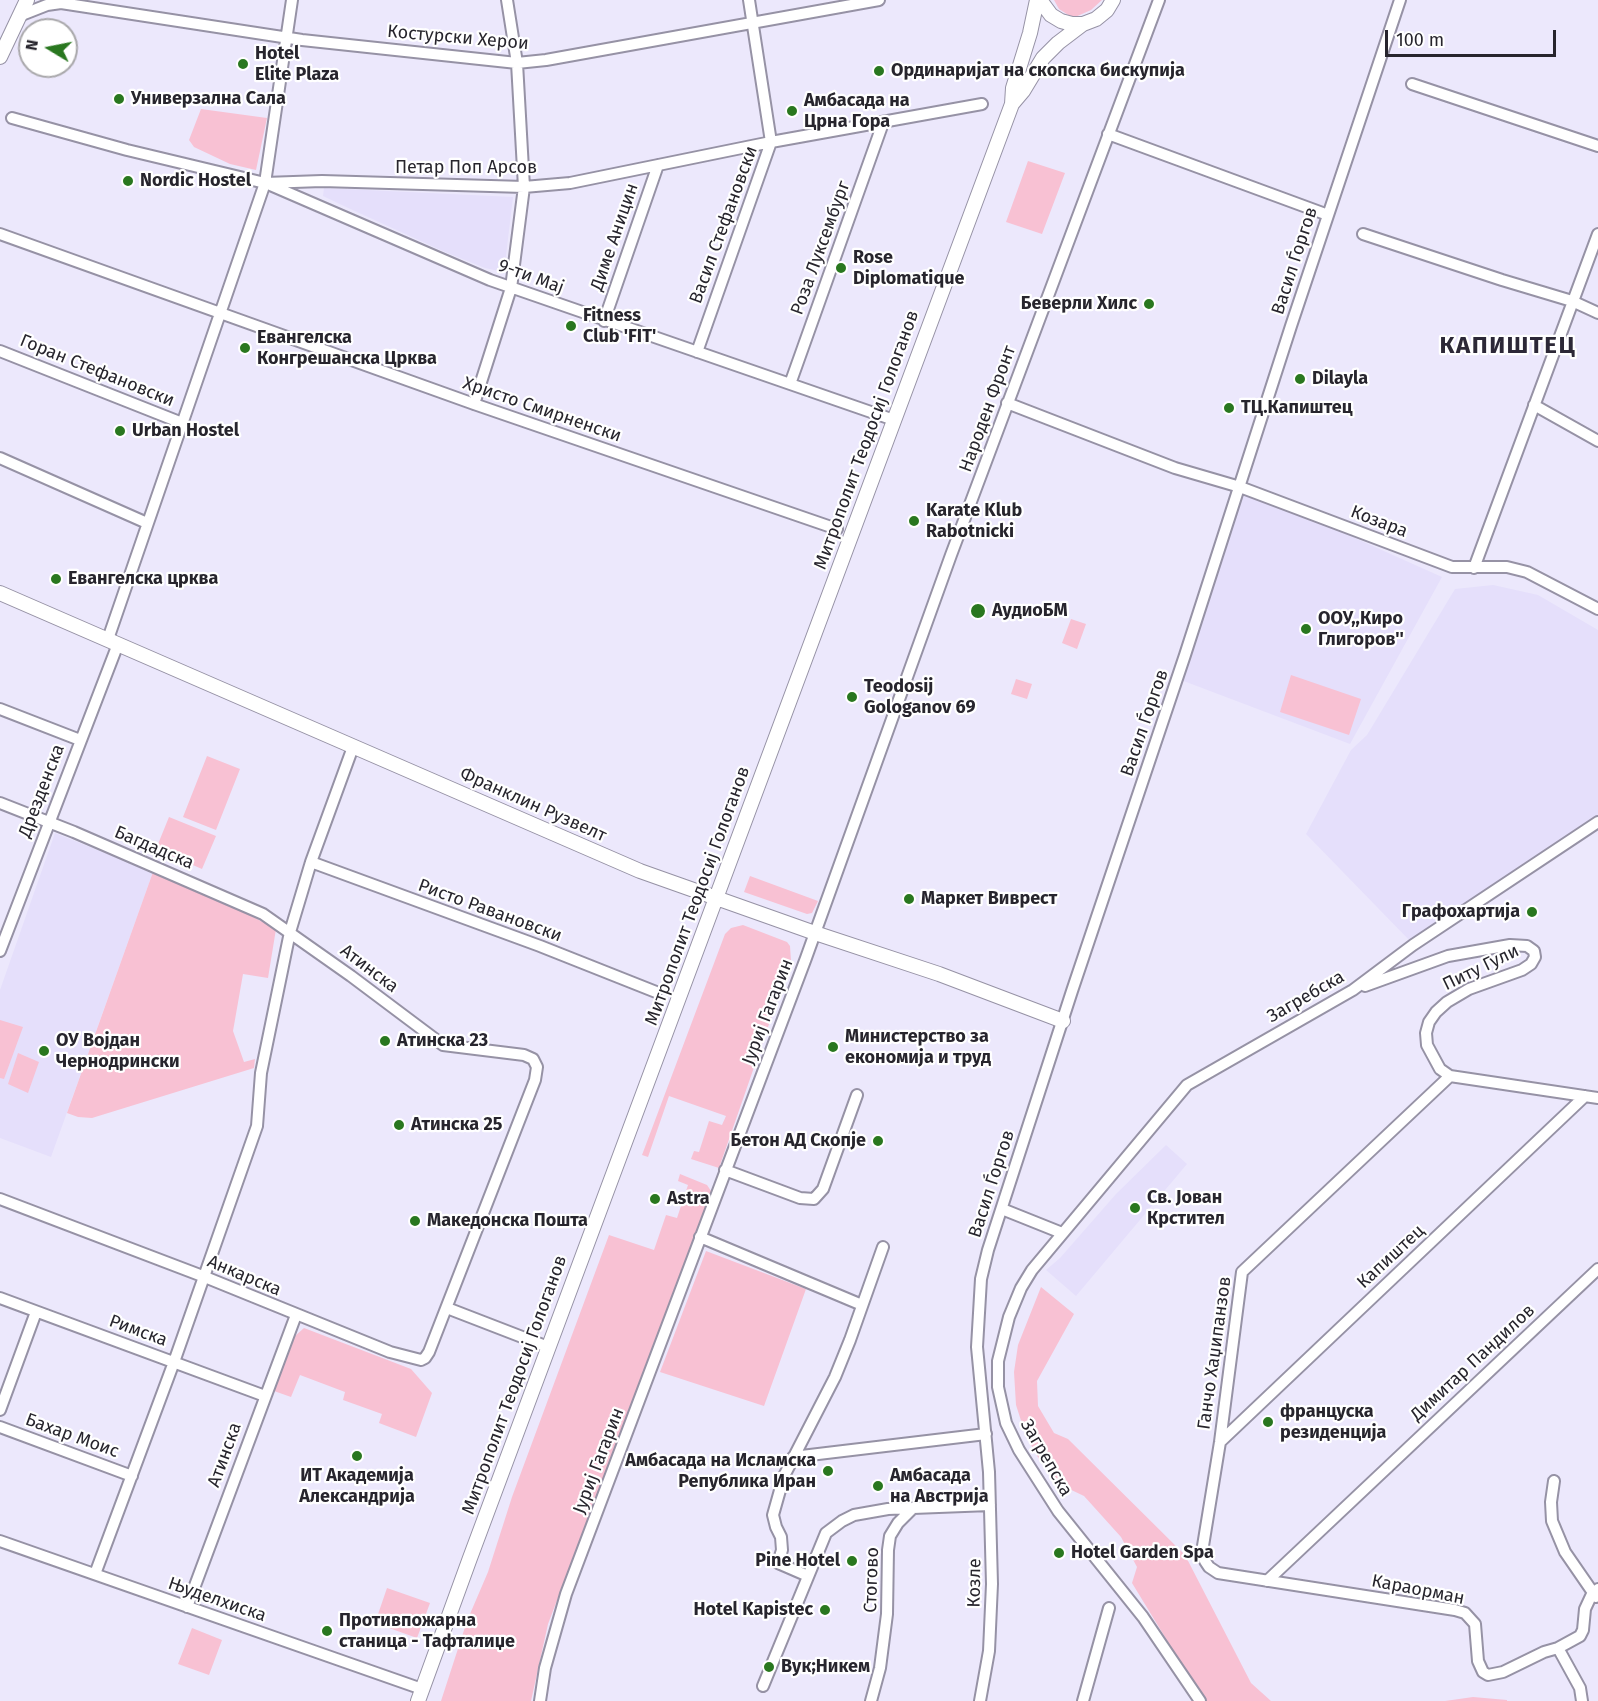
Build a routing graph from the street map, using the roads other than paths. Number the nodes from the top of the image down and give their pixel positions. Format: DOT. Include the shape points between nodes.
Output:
graph roads {
  1 [pos="27,0"];
  2 [pos="292,0"];
  3 [pos="507,0"];
  4 [pos="749,0"];
  5 [pos="879,0"];
  6 [pos="1039,0"];
  7 [pos="1113,0"];
  8 [pos="1159,0"];
  9 [pos="1400,0"];
  10 [pos="63,2"];
  11 [pos="19,16"];
  12 [pos="752,21"];
  13 [pos="1083,24"];
  14 [pos="286,37"];
  15 [pos="0,57"];
  16 [pos="517,63"];
  17 [pos="1413,84"];
  18 [pos="982,104"];
  19 [pos="1012,104"];
  20 [pos="12,118"];
  21 [pos="883,123"];
  22 [pos="1108,134"];
  23 [pos="771,142"];
  24 [pos="1598,146"];
  25 [pos="658,165"];
  26 [pos="265,183"];
  27 [pos="524,187"];
  28 [pos="1328,215"];
  29 [pos="0,234"];
  30 [pos="1363,234"];
  31 [pos="1598,234"];
  32 [pos="511,288"];
  33 [pos="1572,301"];
  34 [pos="220,313"];
  35 [pos="1598,313"];
  36 [pos="604,321"];
  37 [pos="0,351"];
  38 [pos="697,352"];
  39 [pos="790,384"];
  40 [pos="1007,403"];
  41 [pos="474,404"];
  42 [pos="1534,405"];
  43 [pos="894,420"];
  44 [pos="182,423"];
  45 [pos="1598,441"];
  46 [pos="0,458"];
  47 [pos="1240,487"];
  48 [pos="147,523"];
  49 [pos="837,529"];
  50 [pos="1474,568"];
  51 [pos="0,593"];
  52 [pos="1598,609"];
  53 [pos="113,642"];
  54 [pos="0,709"];
  55 [pos="80,740"];
  56 [pos="353,747"];
  57 [pos="0,803"];
  58 [pos="48,822"];
  59 [pos="1598,822"];
  60 [pos="312,862"];
  61 [pos="717,899"];
  62 [pos="290,932"];
  63 [pos="815,933"];
  64 [pos="0,951"];
  65 [pos="1353,990"];
  66 [pos="656,992"];
  67 [pos="1063,1021"];
  68 [pos="428,1034"];
  69 [pos="1450,1076"];
  70 [pos="857,1095"];
  71 [pos="1585,1096"];
  72 [pos="1598,1098"];
  73 [pos="725,1170"];
  74 [pos="0,1199"];
  75 [pos="1002,1209"];
  76 [pos="1062,1233"];
  77 [pos="700,1237"];
  78 [pos="883,1247"];
  79 [pos="1598,1269"];
  80 [pos="205,1277"];
  81 [pos="0,1298"];
  82 [pos="862,1305"];
  83 [pos="447,1308"];
  84 [pos="36,1311"];
  85 [pos="296,1315"];
  86 [pos="548,1347"];
  87 [pos="174,1362"];
  88 [pos="265,1396"];
  89 [pos="0,1410"];
  90 [pos="0,1427"];
  91 [pos="986,1434"];
  92 [pos="1220,1442"];
  93 [pos="793,1457"];
  94 [pos="988,1465"];
  95 [pos="132,1476"];
  96 [pos="1554,1481"];
  97 [pos="990,1505"];
  98 [pos="913,1508"];
  99 [pos="0,1541"];
  100 [pos="1218,1573"];
  101 [pos="95,1574"];
  102 [pos="808,1576"];
  103 [pos="1267,1581"];
  104 [pos="1596,1594"];
  105 [pos="187,1607"];
  106 [pos="1109,1608"];
  107 [pos="1558,1648"];
  108 [pos="763,1686"];
  109 [pos="420,1695"];
  110 [pos="540,1701"];
  111 [pos="871,1701"];
  112 [pos="980,1701"];
  113 [pos="1083,1701"];
  114 [pos="1200,1701"];
  115 [pos="1582,1701"];
  1 -- 11 [label="street"];
  2 -- 14 [label="street, Дрезденска"];
  3 -- 16 [label="street"];
  4 -- 12 [label="street, Васил Стефановски"];
  5 -- 12 [label="street, Костурски Херои"];
  6 -- 13 [label="street" via="1061,21"];
  6 -- 19 [label="street, Митрополит Теодосиј Гологанов" via="1013,88"];
  7 -- 13 [label="street, Митрополит Теодосиј Гологанов" via="1096,19"];
  8 -- 22 [label="street, Народен Фронт"];
  9 -- 28 [label="street, Васил Ѓоргов"];
  10 -- 11 [label="street, Костурски Херои"];
  10 -- 14 [label="street, Костурски Херои"];
  11 -- 15 [label="street"];
  12 -- 16 [label="street, Костурски Херои"];
  12 -- 23 [label="street, Васил Стефановски"];
  13 -- 19 [label="street, Митрополит Теодосиј Гологанов" via="1043,58"];
  14 -- 16 [label="street, Костурски Херои"];
  14 -- 26 [label="street, Дрезденска"];
  16 -- 27 [label="street"];
  17 -- 24 [label="street"];
  18 -- 21 [label="street, Петар Поп Арсов"];
  19 -- 43 [label="street, Митрополит Теодосиј Гологанов"];
  20 -- 26 [label="street, Петар Поп Арсов"];
  21 -- 23 [label="street, Петар Поп Арсов"];
  21 -- 39 [label="street, Роза Луксембург"];
  22 -- 28 [label="street"];
  22 -- 40 [label="street, Народен Фронт"];
  23 -- 25 [label="street, Петар Поп Арсов"];
  23 -- 38 [label="street, Васил Стефановски"];
  25 -- 27 [label="street, Петар Поп Арсов" via="570,183"];
  25 -- 36 [label="street, Диме Аницин"];
  26 -- 27 [label="street, Петар Поп Арсов"];
  26 -- 32 [label="street, 9-ти Мај"];
  26 -- 34 [label="street, Дрезденска"];
  27 -- 32 [label="street"];
  28 -- 47 [label="street, Васил Ѓоргов"];
  29 -- 34 [label="street, Христо Смирненски"];
  30 -- 33 [label="street"];
  31 -- 33 [label="street"];
  32 -- 36 [label="street, 9-ти Мај"];
  32 -- 41 [label="street"];
  33 -- 35 [label="street"];
  33 -- 42 [label="street"];
  34 -- 41 [label="street, Христо Смирненски"];
  34 -- 44 [label="street, Дрезденска"];
  36 -- 38 [label="street, 9-ти Мај"];
  37 -- 44 [label="street, Горан Стефановски"];
  38 -- 39 [label="street, 9-ти Мај"];
  39 -- 43 [label="street, 9-ти Мај"];
  40 -- 47 [label="street, Козара" via="1175,468"];
  40 -- 63 [label="street, Народен Фронт"];
  41 -- 49 [label="street, Христо Смирненски"];
  42 -- 45 [label="street"];
  42 -- 50 [label="street"];
  43 -- 61 [label="street, Митрополит Теодосиј Гологанов"];
  44 -- 48 [label="street, Дрезденска"];
  46 -- 48 [label="street"];
  47 -- 50 [label="street, Козара" via="1452,567"];
  47 -- 67 [label="street, Васил Ѓоргов"];
  48 -- 53 [label="street, Дрезденска"];
  50 -- 52 [label="street, Козара" via="1507,567 1527,572"];
  51 -- 53 [label="street, Франклин Рузвелт"];
  53 -- 55 [label="street, Дрезденска"];
  53 -- 56 [label="street, Франклин Рузвелт"];
  54 -- 55 [label="street"];
  55 -- 58 [label="street, Дрезденска"];
  56 -- 60 [label="street, Бахар Моис"];
  56 -- 61 [label="street, Франклин Рузвелт" via="629,867"];
  57 -- 58 [label="street, Багдадска"];
  58 -- 62 [label="street, Багдадска" via="238,902"];
  58 -- 64 [label="street, Дрезденска"];
  59 -- 65 [label="street, Загребска" via="1413,945"];
  60 -- 62 [label="street, Бахар Моис"];
  60 -- 66 [label="street, Ристо Равановски"];
  61 -- 63 [label="street, Франклин Рузвелт"];
  61 -- 86 [label="street, Митрополит Теодосиј Гологанов"];
  62 -- 68 [label="street, Атинска"];
  62 -- 80 [label="street, Бахар Моис" via="261,1073 257,1126"];
  63 -- 67 [label="street, Франклин Рузвелт"];
  63 -- 73 [label="street, Јуриј Гагарин"];
  65 -- 69 [label="street, Питу Гули" via="1448,956 1520,944 1534,951 1531,964 1468,989 1447,1002 1429,1022 1426,1045 1440,1069"];
  65 -- 76 [label="street, Загребска" via="1187,1085"];
  67 -- 75 [label="street, Васил Ѓоргов"];
  68 -- 83 [label="street, Анкарска" via="445,1046 527,1056 537,1067"];
  69 -- 71 [label="street"];
  69 -- 92 [label="street, Ганчо Хаџипанзов" via="1242,1272"];
  70 -- 73 [label="street" via="823,1189 814,1198 800,1198"];
  71 -- 72 [label="street"];
  71 -- 92 [label="street, Капиштец"];
  73 -- 77 [label="street, Јуриј Гагарин"];
  74 -- 80 [label="street, Анкарска"];
  75 -- 76 [label="street"];
  75 -- 91 [label="street, Васил Ѓоргов" via="981,1280 978,1316 978,1374"];
  76 -- 114 [label="street, Загрепска" via="1032,1270 1002,1338 999,1387 1006,1423 1058,1511 1143,1617"];
  77 -- 82 [label="street"];
  77 -- 110 [label="street, Јуриј Гагарин" via="566,1594"];
  78 -- 82 [label="street"];
  79 -- 103 [label="street, Димитар Пандилов"];
  80 -- 85 [label="street, Анкарска"];
  80 -- 87 [label="street, Бахар Моис"];
  81 -- 84 [label="street, Римска"];
  82 -- 93 [label="street" via="835,1377"];
  83 -- 85 [label="street, Анкарска" via="428,1356 421,1360"];
  83 -- 86 [label="street"];
  84 -- 87 [label="street, Римска"];
  84 -- 89 [label="street"];
  85 -- 88 [label="street, Атинска"];
  86 -- 109 [label="street, Митрополит Теодосиј Гологанов"];
  87 -- 88 [label="street, Римска"];
  87 -- 95 [label="street, Бахар Моис"];
  88 -- 105 [label="street, Атинска"];
  90 -- 95 [label="street, Бахар Моис"];
  91 -- 93 [label="street"];
  91 -- 94 [label="street, Васил Ѓоргов"];
  92 -- 100 [label="street, Ганчо Хаџипанзов" via="1202,1552 1209,1568"];
  93 -- 102 [label="street" via="773,1515 781,1537 778,1563"];
  94 -- 97 [label="street, Козле"];
  95 -- 101 [label="street, Бахар Моис"];
  96 -- 104 [label="street" via="1551,1521 1565,1552"];
  97 -- 98 [label="street"];
  97 -- 112 [label="street, Козле" via="991,1616"];
  98 -- 102 [label="street" via="865,1512 842,1521 826,1533"];
  98 -- 111 [label="street, Стогово" via="890,1536 887,1614"];
  99 -- 101 [label="street, Њуделхиска"];
  100 -- 103 [label="street, Караорман"];
  101 -- 105 [label="street, Њуделхиска"];
  102 -- 108 [label="street"];
  103 -- 107 [label="street, Караорман" via="1465,1614 1475,1624 1478,1661 1488,1675"];
  104 -- 107 [label="street, Караорман" via="1585,1609 1580,1636"];
  105 -- 109 [label="street, Њуделхиска"];
  106 -- 113 [label="street"];
  107 -- 115 [label="street" via="1580,1688"];
}
